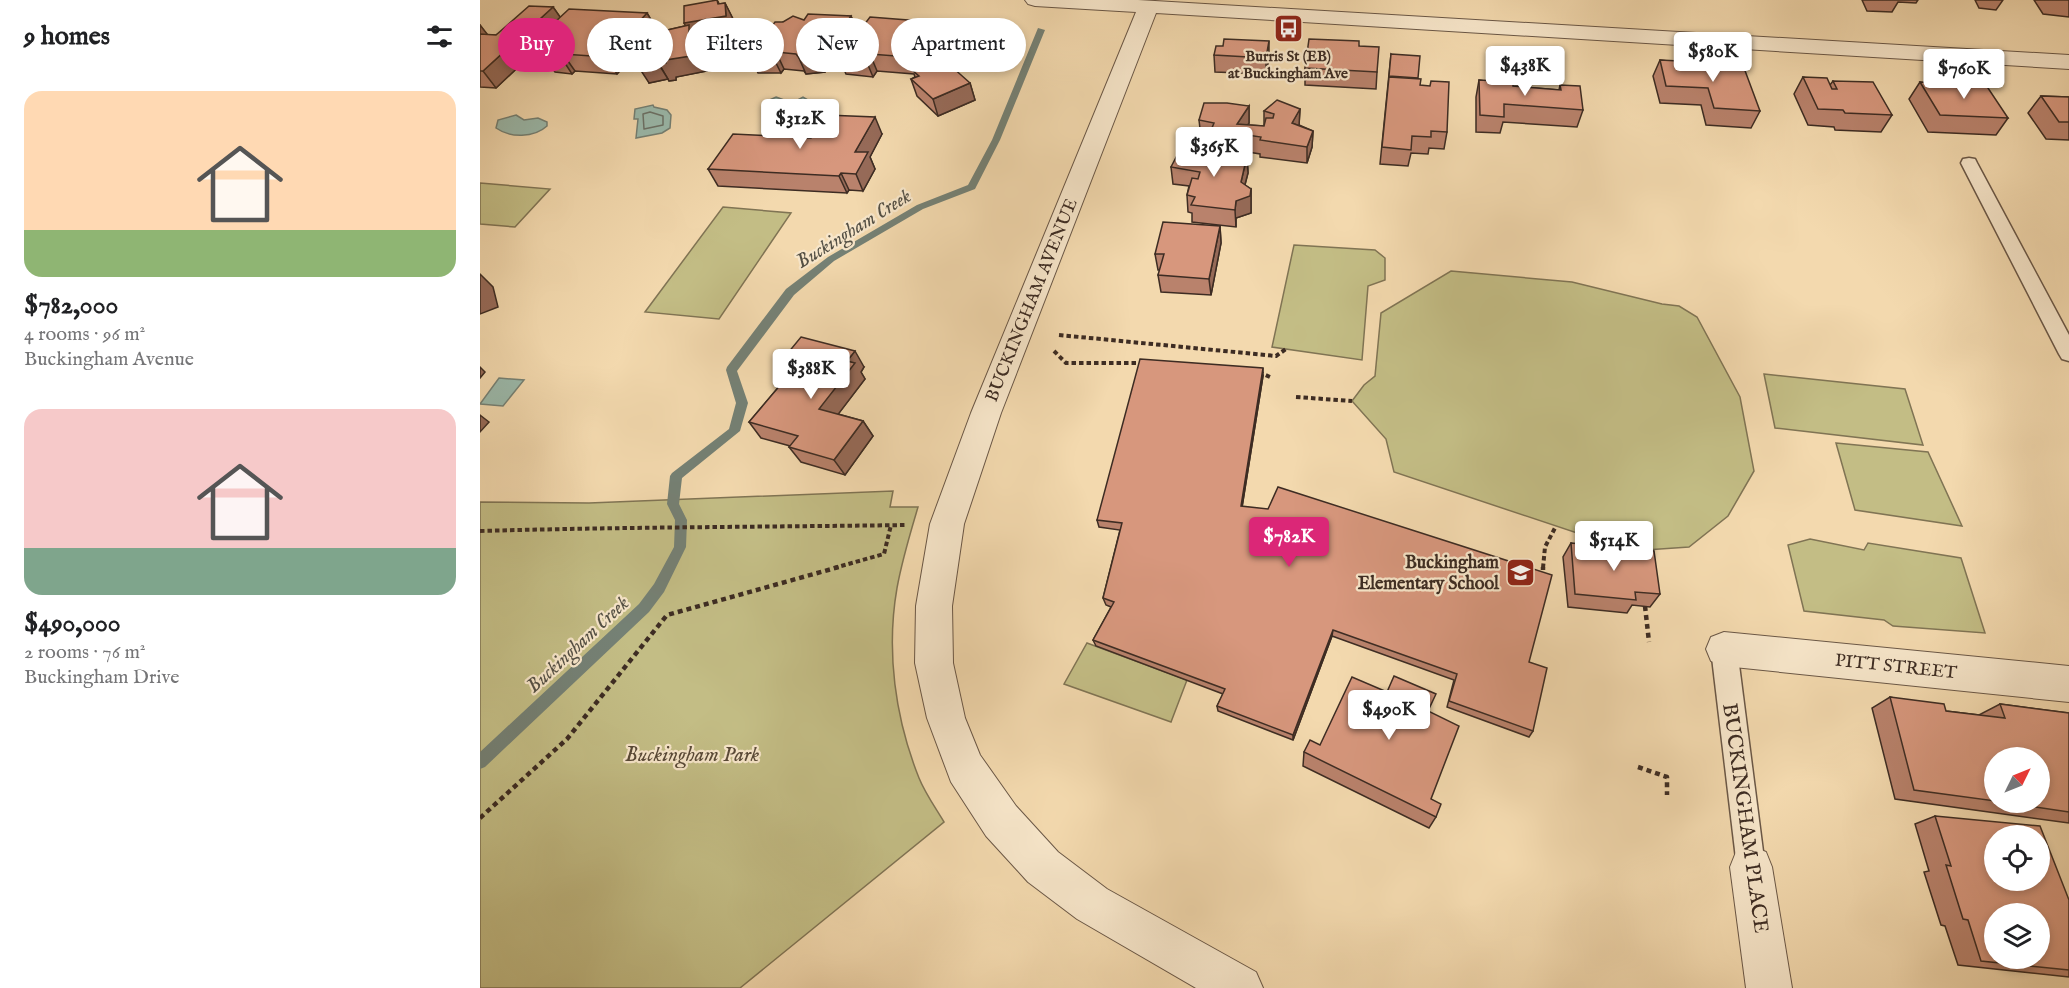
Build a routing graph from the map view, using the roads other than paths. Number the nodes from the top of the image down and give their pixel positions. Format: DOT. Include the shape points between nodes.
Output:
graph roads {
  1 [pos="1035,0"];
  2 [pos="1150,4"];
  3 [pos="2069,62"];
  4 [pos="1969,163"];
  5 [pos="2069,354"];
  6 [pos="1724,649"];
  7 [pos="2069,684"];
  8 [pos="1751,867"];
  9 [pos="1240,988"];
  10 [pos="1769,988"];
  1 -- 2 [label="street"];
  2 -- 3 [label="street"];
  2 -- 9 [label="street, BUCKINGHAM AVENUE" via="986,413 947,524 934,606 934,663 946,718 965,768 1001,821 1043,867 1092,904"];
  4 -- 5 [label="lane"];
  6 -- 7 [label="street, PITT STREET"];
  6 -- 8 [label="lane, BUCKINGHAM PLACE"];
  8 -- 10 [label="street, BUCKINGHAM PLACE"];
}
